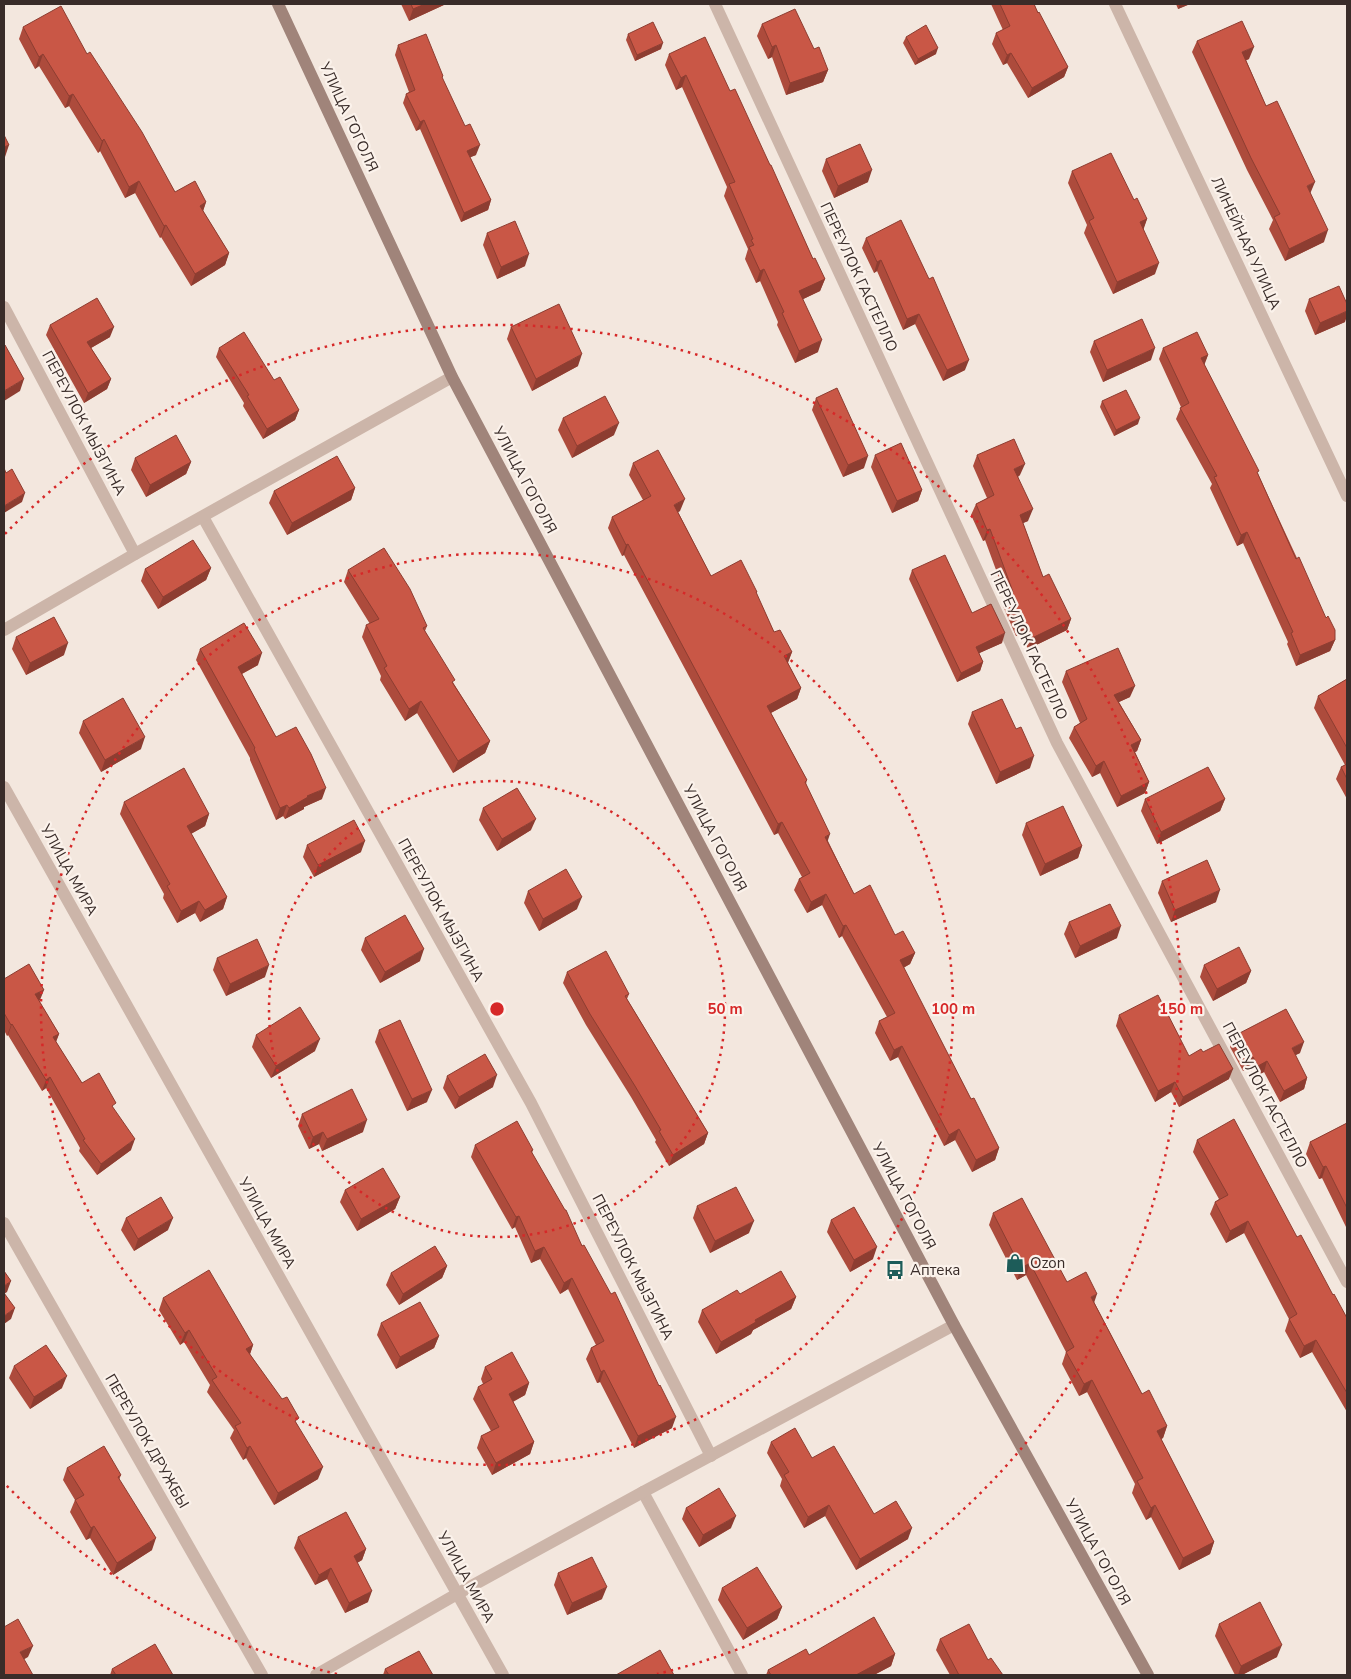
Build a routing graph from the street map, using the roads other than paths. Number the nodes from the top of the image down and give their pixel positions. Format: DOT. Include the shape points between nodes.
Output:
graph roads {
  1 [pos="278,4"];
  2 [pos="715,4"];
  3 [pos="1115,4"];
  4 [pos="4,307"];
  5 [pos="452,377"];
  6 [pos="1347,496"];
  7 [pos="204,517"];
  8 [pos="135,554"];
  9 [pos="4,630"];
  10 [pos="4,788"];
  11 [pos="4,1222"];
  12 [pos="1347,1282"];
  13 [pos="954,1325"];
  14 [pos="711,1456"];
  15 [pos="643,1492"];
  16 [pos="457,1594"];
  17 [pos="262,1675"];
  18 [pos="316,1675"];
  19 [pos="502,1675"];
  20 [pos="742,1675"];
  21 [pos="1148,1675"];
  1 -- 5 [label="street, УЛИЦА ГОГОЛЯ"];
  2 -- 12 [label="street, ПЕРЕУЛОК ГАСТЕЛЛО" via="1056,743"];
  3 -- 6 [label="street, ЛИНЕЙНАЯ УЛИЦА"];
  4 -- 8 [label="street, ПЕРЕУЛОК МЫЗГИНА"];
  5 -- 7 [label="street"];
  5 -- 13 [label="street, УЛИЦА ГОГОЛЯ"];
  7 -- 8 [label="street"];
  7 -- 14 [label="street, ПЕРЕУЛОК МЫЗГИНА" via="531,1102"];
  8 -- 9 [label="street"];
  10 -- 16 [label="street, УЛИЦА МИРА"];
  11 -- 17 [label="street, ПЕРЕУЛОК ДРУЖБЫ"];
  13 -- 14 [label="street"];
  13 -- 21 [label="street, УЛИЦА ГОГОЛЯ"];
  14 -- 15 [label="street"];
  15 -- 16 [label="street"];
  15 -- 20 [label="street"];
  16 -- 18 [label="street"];
  16 -- 19 [label="street, УЛИЦА МИРА"];
}
